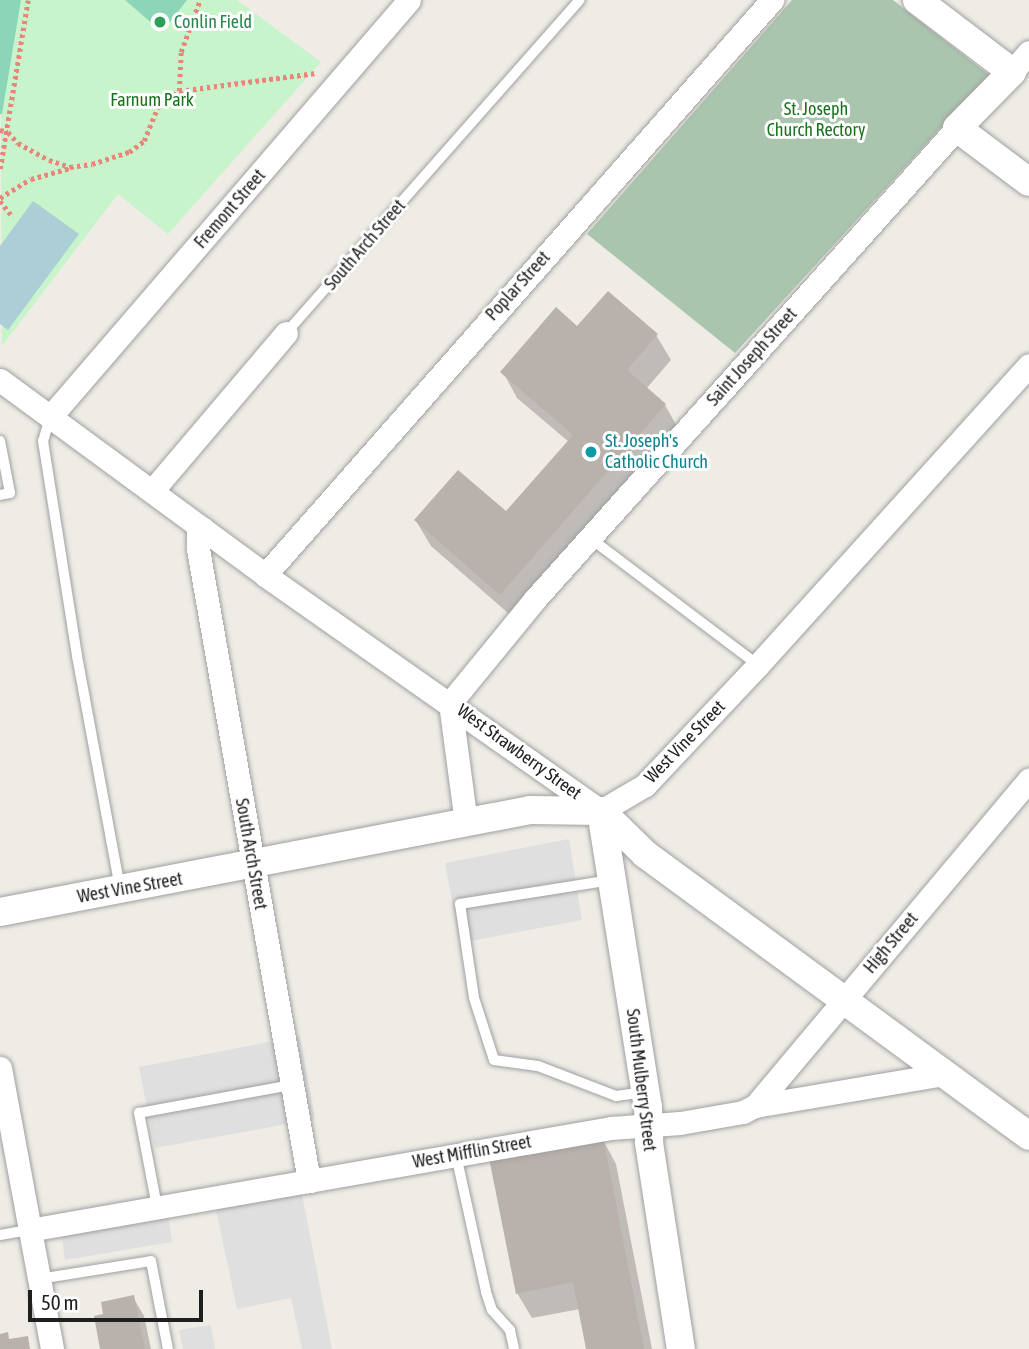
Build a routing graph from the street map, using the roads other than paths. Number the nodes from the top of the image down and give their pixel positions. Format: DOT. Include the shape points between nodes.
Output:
graph roads {
  1 [pos="409,0"];
  2 [pos="580,0"];
  3 [pos="772,0"];
  4 [pos="918,0"];
  5 [pos="1020,62"];
  6 [pos="957,128"];
  7 [pos="1029,182"];
  8 [pos="286,333"];
  9 [pos="1029,365"];
  10 [pos="0,380"];
  11 [pos="51,417"];
  12 [pos="0,441"];
  13 [pos="152,492"];
  14 [pos="0,495"];
  15 [pos="202,528"];
  16 [pos="590,538"];
  17 [pos="265,575"];
  18 [pos="758,665"];
  19 [pos="450,703"];
  20 [pos="1029,780"];
  21 [pos="601,811"];
  22 [pos="466,823"];
  23 [pos="253,865"];
  24 [pos="611,880"];
  25 [pos="120,890"];
  26 [pos="0,912"];
  27 [pos="843,999"];
  28 [pos="0,1068"];
  29 [pos="944,1074"];
  30 [pos="292,1084"];
  31 [pos="645,1091"];
  32 [pos="755,1106"];
  33 [pos="648,1125"];
  34 [pos="1029,1136"];
  35 [pos="456,1155"];
  36 [pos="309,1181"];
  37 [pos="157,1207"];
  38 [pos="29,1230"];
  39 [pos="0,1235"];
  40 [pos="38,1279"];
  41 [pos="52,1349"];
  42 [pos="168,1349"];
  43 [pos="514,1349"];
  44 [pos="681,1349"];
  1 -- 11 [label="street, Fremont Street"];
  2 -- 8 [label="lane, South Arch Street"];
  3 -- 17 [label="street, Poplar Street"];
  4 -- 5 [label="street"];
  5 -- 6 [label="street, Saint Joseph Street"];
  6 -- 7 [label="street"];
  6 -- 16 [label="street, Saint Joseph Street"];
  8 -- 13 [label="street, South Arch Street"];
  9 -- 18 [label="street, West Vine Street"];
  10 -- 11 [label="street, West Strawberry Street"];
  11 -- 13 [label="street, West Strawberry Street"];
  11 -- 25 [label="lane" via="43,441"];
  12 -- 14 [label="lane" via="10,493"];
  13 -- 15 [label="street, West Strawberry Street"];
  15 -- 17 [label="street, West Strawberry Street"];
  15 -- 23 [label="street, South Arch Street" via="198,549"];
  16 -- 18 [label="lane"];
  16 -- 19 [label="street, Saint Joseph Street"];
  17 -- 19 [label="street, West Strawberry Street"];
  18 -- 21 [label="street, West Vine Street" via="645,785"];
  19 -- 21 [label="street, West Strawberry Street"];
  19 -- 22 [label="street"];
  20 -- 27 [label="street, High Street"];
  21 -- 22 [label="street, West Vine Street" via="530,810"];
  21 -- 24 [label="street, South Mulberry Street"];
  21 -- 27 [label="street, West Strawberry Street" via="645,854"];
  22 -- 23 [label="street, West Vine Street"];
  23 -- 25 [label="street, West Vine Street"];
  23 -- 30 [label="street, South Arch Street"];
  24 -- 31 [label="street, South Mulberry Street"];
  24 -- 31 [label="lane" via="460,904 474,998 494,1060 538,1066 616,1096"];
  25 -- 26 [label="street, West Vine Street"];
  27 -- 29 [label="street, West Strawberry Street"];
  27 -- 32 [label="street, High Street"];
  28 -- 38 [label="street"];
  29 -- 32 [label="street, West Mifflin Street"];
  29 -- 34 [label="street, West Strawberry Street"];
  30 -- 36 [label="street, South Arch Street"];
  30 -- 37 [label="lane" via="139,1113"];
  31 -- 33 [label="street, South Mulberry Street"];
  32 -- 33 [label="street, West Mifflin Street" via="731,1114"];
  33 -- 35 [label="street, West Mifflin Street"];
  33 -- 44 [label="street, South Mulberry Street"];
  35 -- 36 [label="street, West Mifflin Street"];
  35 -- 43 [label="lane" via="486,1292 492,1310 510,1329"];
  36 -- 37 [label="street, West Mifflin Street"];
  37 -- 38 [label="street, West Mifflin Street"];
  38 -- 39 [label="lane, West Mifflin Street"];
  38 -- 40 [label="street"];
  40 -- 41 [label="street"];
  40 -- 42 [label="lane" via="151,1261"];
}
